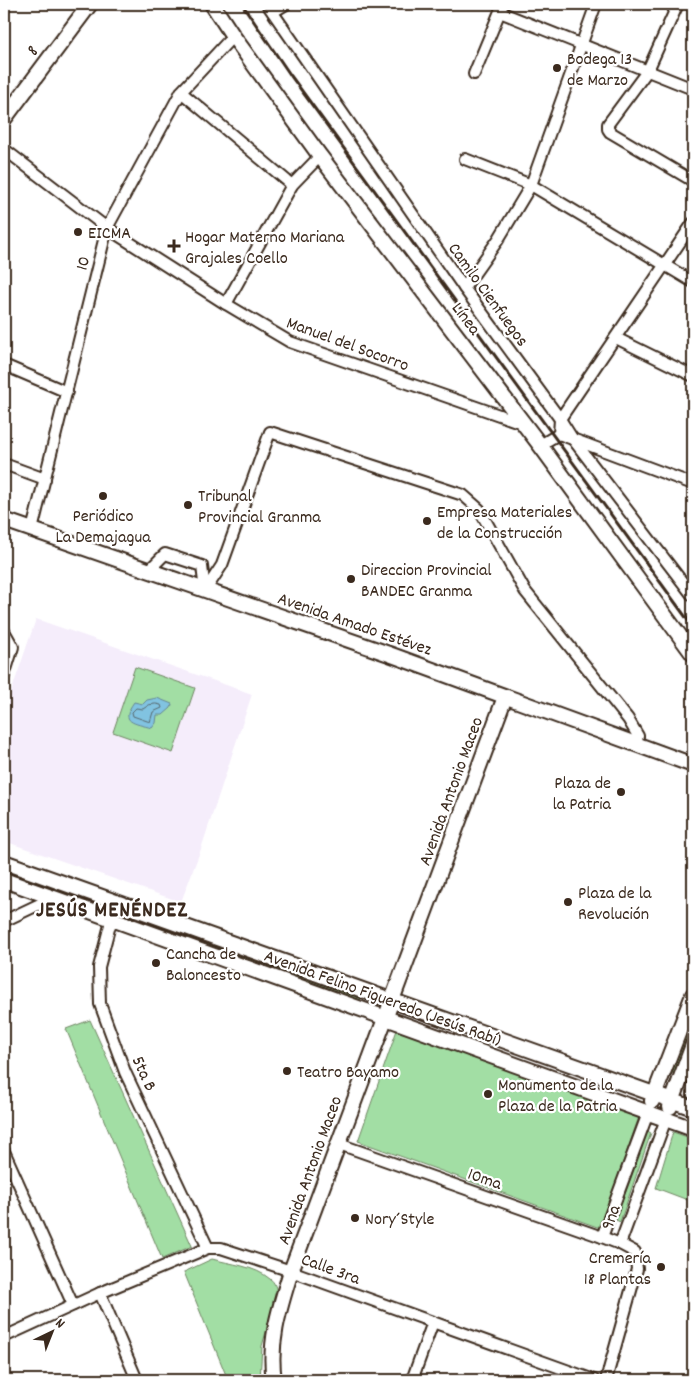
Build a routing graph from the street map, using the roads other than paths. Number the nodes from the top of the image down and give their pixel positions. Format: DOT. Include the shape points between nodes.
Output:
graph roads {
  1 [pos="90,4"];
  2 [pos="212,4"];
  3 [pos="286,4"];
  4 [pos="596,4"];
  5 [pos="678,4"];
  6 [pos="270,8"];
  7 [pos="501,8"];
  8 [pos="233,36"];
  9 [pos="583,44"];
  10 [pos="648,70"];
  11 [pos="474,74"];
  12 [pos="693,89"];
  13 [pos="181,92"];
  14 [pos="4,118"];
  15 [pos="4,149"];
  16 [pos="320,156"];
  17 [pos="465,159"];
  18 [pos="693,181"];
  19 [pos="292,185"];
  20 [pos="531,185"];
  21 [pos="693,223"];
  22 [pos="107,228"];
  23 [pos="664,265"];
  24 [pos="693,282"];
  25 [pos="464,288"];
  26 [pos="226,304"];
  27 [pos="616,338"];
  28 [pos="4,365"];
  29 [pos="693,376"];
  30 [pos="66,392"];
  31 [pos="560,419"];
  32 [pos="522,423"];
  33 [pos="559,434"];
  34 [pos="572,438"];
  35 [pos="540,445"];
  36 [pos="4,464"];
  37 [pos="45,479"];
  38 [pos="693,484"];
  39 [pos="4,520"];
  40 [pos="32,530"];
  41 [pos="148,571"];
  42 [pos="205,591"];
  43 [pos="693,596"];
  44 [pos="4,631"];
  45 [pos="693,654"];
  46 [pos="4,676"];
  47 [pos="505,697"];
  48 [pos="635,743"];
  49 [pos="693,765"];
  50 [pos="4,862"];
  51 [pos="4,880"];
  52 [pos="46,895"];
  53 [pos="116,902"];
  54 [pos="111,919"];
  55 [pos="4,921"];
  56 [pos="693,995"];
  57 [pos="392,1000"];
  58 [pos="385,1018"];
  59 [pos="693,1045"];
  60 [pos="655,1094"];
  61 [pos="673,1100"];
  62 [pos="693,1108"];
  63 [pos="648,1113"];
  64 [pos="666,1119"];
  65 [pos="693,1129"];
  66 [pos="339,1144"];
  67 [pos="4,1151"];
  68 [pos="602,1237"];
  69 [pos="620,1244"];
  70 [pos="208,1248"];
  71 [pos="291,1271"];
  72 [pos="100,1293"];
  73 [pos="73,1305"];
  74 [pos="433,1322"];
  75 [pos="4,1337"];
  76 [pos="138,1380"];
  77 [pos="274,1380"];
  78 [pos="412,1380"];
  79 [pos="594,1380"];
  80 [pos="606,1380"];
  1 -- 14 [label="main road, 8"];
  2 -- 8 [label="main road, Línea"];
  3 -- 6 [label="street"];
  4 -- 9 [label="street"];
  5 -- 10 [label="street"];
  6 -- 25 [label="street, Camilo Cienfuegos"];
  7 -- 9 [label="street"];
  7 -- 11 [label="street"];
  8 -- 13 [label="street, 10"];
  8 -- 16 [label="main road, Línea"];
  9 -- 10 [label="street"];
  9 -- 20 [label="street"];
  10 -- 12 [label="street"];
  10 -- 18 [label="street" via="608,124 608,129"];
  13 -- 19 [label="street"];
  13 -- 22 [label="street, 10"];
  15 -- 22 [label="street, Manuel del Socorro"];
  16 -- 19 [label="street"];
  16 -- 32 [label="main road, Línea"];
  17 -- 20 [label="street"];
  19 -- 26 [label="street"];
  20 -- 23 [label="street"];
  20 -- 25 [label="street"];
  21 -- 23 [label="street"];
  22 -- 26 [label="street, Manuel del Socorro"];
  22 -- 30 [label="street, 10"];
  23 -- 24 [label="street"];
  23 -- 27 [label="street"];
  25 -- 31 [label="street, Camilo Cienfuegos"];
  26 -- 32 [label="street, Manuel del Socorro" via="290,342"];
  27 -- 29 [label="street"];
  27 -- 31 [label="street"];
  28 -- 30 [label="street"];
  30 -- 37 [label="street, 10"];
  31 -- 33 [label="street"];
  31 -- 34 [label="street, Camilo Cienfuegos"];
  32 -- 35 [label="main road, Línea"];
  33 -- 34 [label="street"];
  33 -- 35 [label="street"];
  34 -- 38 [label="street"];
  34 -- 43 [label="street, Camilo Cienfuegos"];
  35 -- 45 [label="main road, Línea"];
  36 -- 37 [label="street"];
  37 -- 40 [label="street, 10"];
  39 -- 40 [label="main road, Avenida Amado Estévez"];
  40 -- 41 [label="main road, Avenida Amado Estévez"];
  41 -- 42 [label="main road, Avenida Amado Estévez"];
  41 -- 42 [label="street" via="165,554 202,566"];
  42 -- 47 [label="main road, Avenida Amado Estévez"];
  42 -- 48 [label="street" via="222,565 270,432 463,495 479,509 526,591 628,718 638,736"];
  44 -- 46 [label="street" via="13,647"];
  47 -- 48 [label="main road, Avenida Amado Estévez"];
  47 -- 57 [label="main road, Avenida Antonio Maceo"];
  48 -- 49 [label="main road, Avenida Amado Estévez"];
  50 -- 53 [label="main road, Avenida Felino Figueredo (Jesús Rabí)"];
  51 -- 52 [label="main road, Avenida Felino Figueredo (Jesús Rabí)"];
  52 -- 54 [label="main road, Avenida Felino Figueredo (Jesús Rabí)"];
  52 -- 55 [label="street" via="44,902"];
  53 -- 54 [label="street, 5ta B"];
  53 -- 57 [label="main road, Avenida Felino Figueredo (Jesús Rabí)"];
  54 -- 58 [label="main road, Avenida Felino Figueredo (Jesús Rabí)"];
  54 -- 70 [label="street, 5ta B" via="99,967 100,1004 125,1072"];
  56 -- 60 [label="main road, 9na"];
  57 -- 58 [label="main road, Avenida Antonio Maceo"];
  57 -- 60 [label="main road, Avenida Felino Figueredo (Jesús Rabí)"];
  58 -- 63 [label="main road, Avenida Felino Figueredo (Jesús Rabí)"];
  58 -- 66 [label="main road, Avenida Antonio Maceo"];
  59 -- 61 [label="main road"];
  60 -- 61 [label="main road, Avenida Felino Figueredo (Jesús Rabí)"];
  60 -- 63 [label="main road, 9na"];
  61 -- 62 [label="main road, Avenida Felino Figueredo (Jesús Rabí)"];
  61 -- 64 [label="main road"];
  63 -- 64 [label="main road, Avenida Felino Figueredo (Jesús Rabí)"];
  63 -- 68 [label="street, 9na"];
  64 -- 65 [label="main road, Avenida Felino Figueredo (Jesús Rabí)"];
  64 -- 69 [label="street, 9na"];
  66 -- 68 [label="street, 10ma"];
  66 -- 71 [label="main road, Avenida Antonio Maceo"];
  67 -- 73 [label="street"];
  68 -- 69 [label="street, 10ma"];
  69 -- 80 [label="street, 9na" via="635,1252 637,1269"];
  70 -- 71 [label="street, Calle 3ra" via="221,1248"];
  70 -- 72 [label="street"];
  71 -- 74 [label="street, Calle 3ra"];
  71 -- 77 [label="main road, Avenida Antonio Maceo" via="277,1318 271,1362"];
  72 -- 73 [label="street"];
  72 -- 76 [label="street"];
  73 -- 75 [label="street"];
  74 -- 78 [label="street"];
  74 -- 79 [label="street, Calle 3ra"];
}
